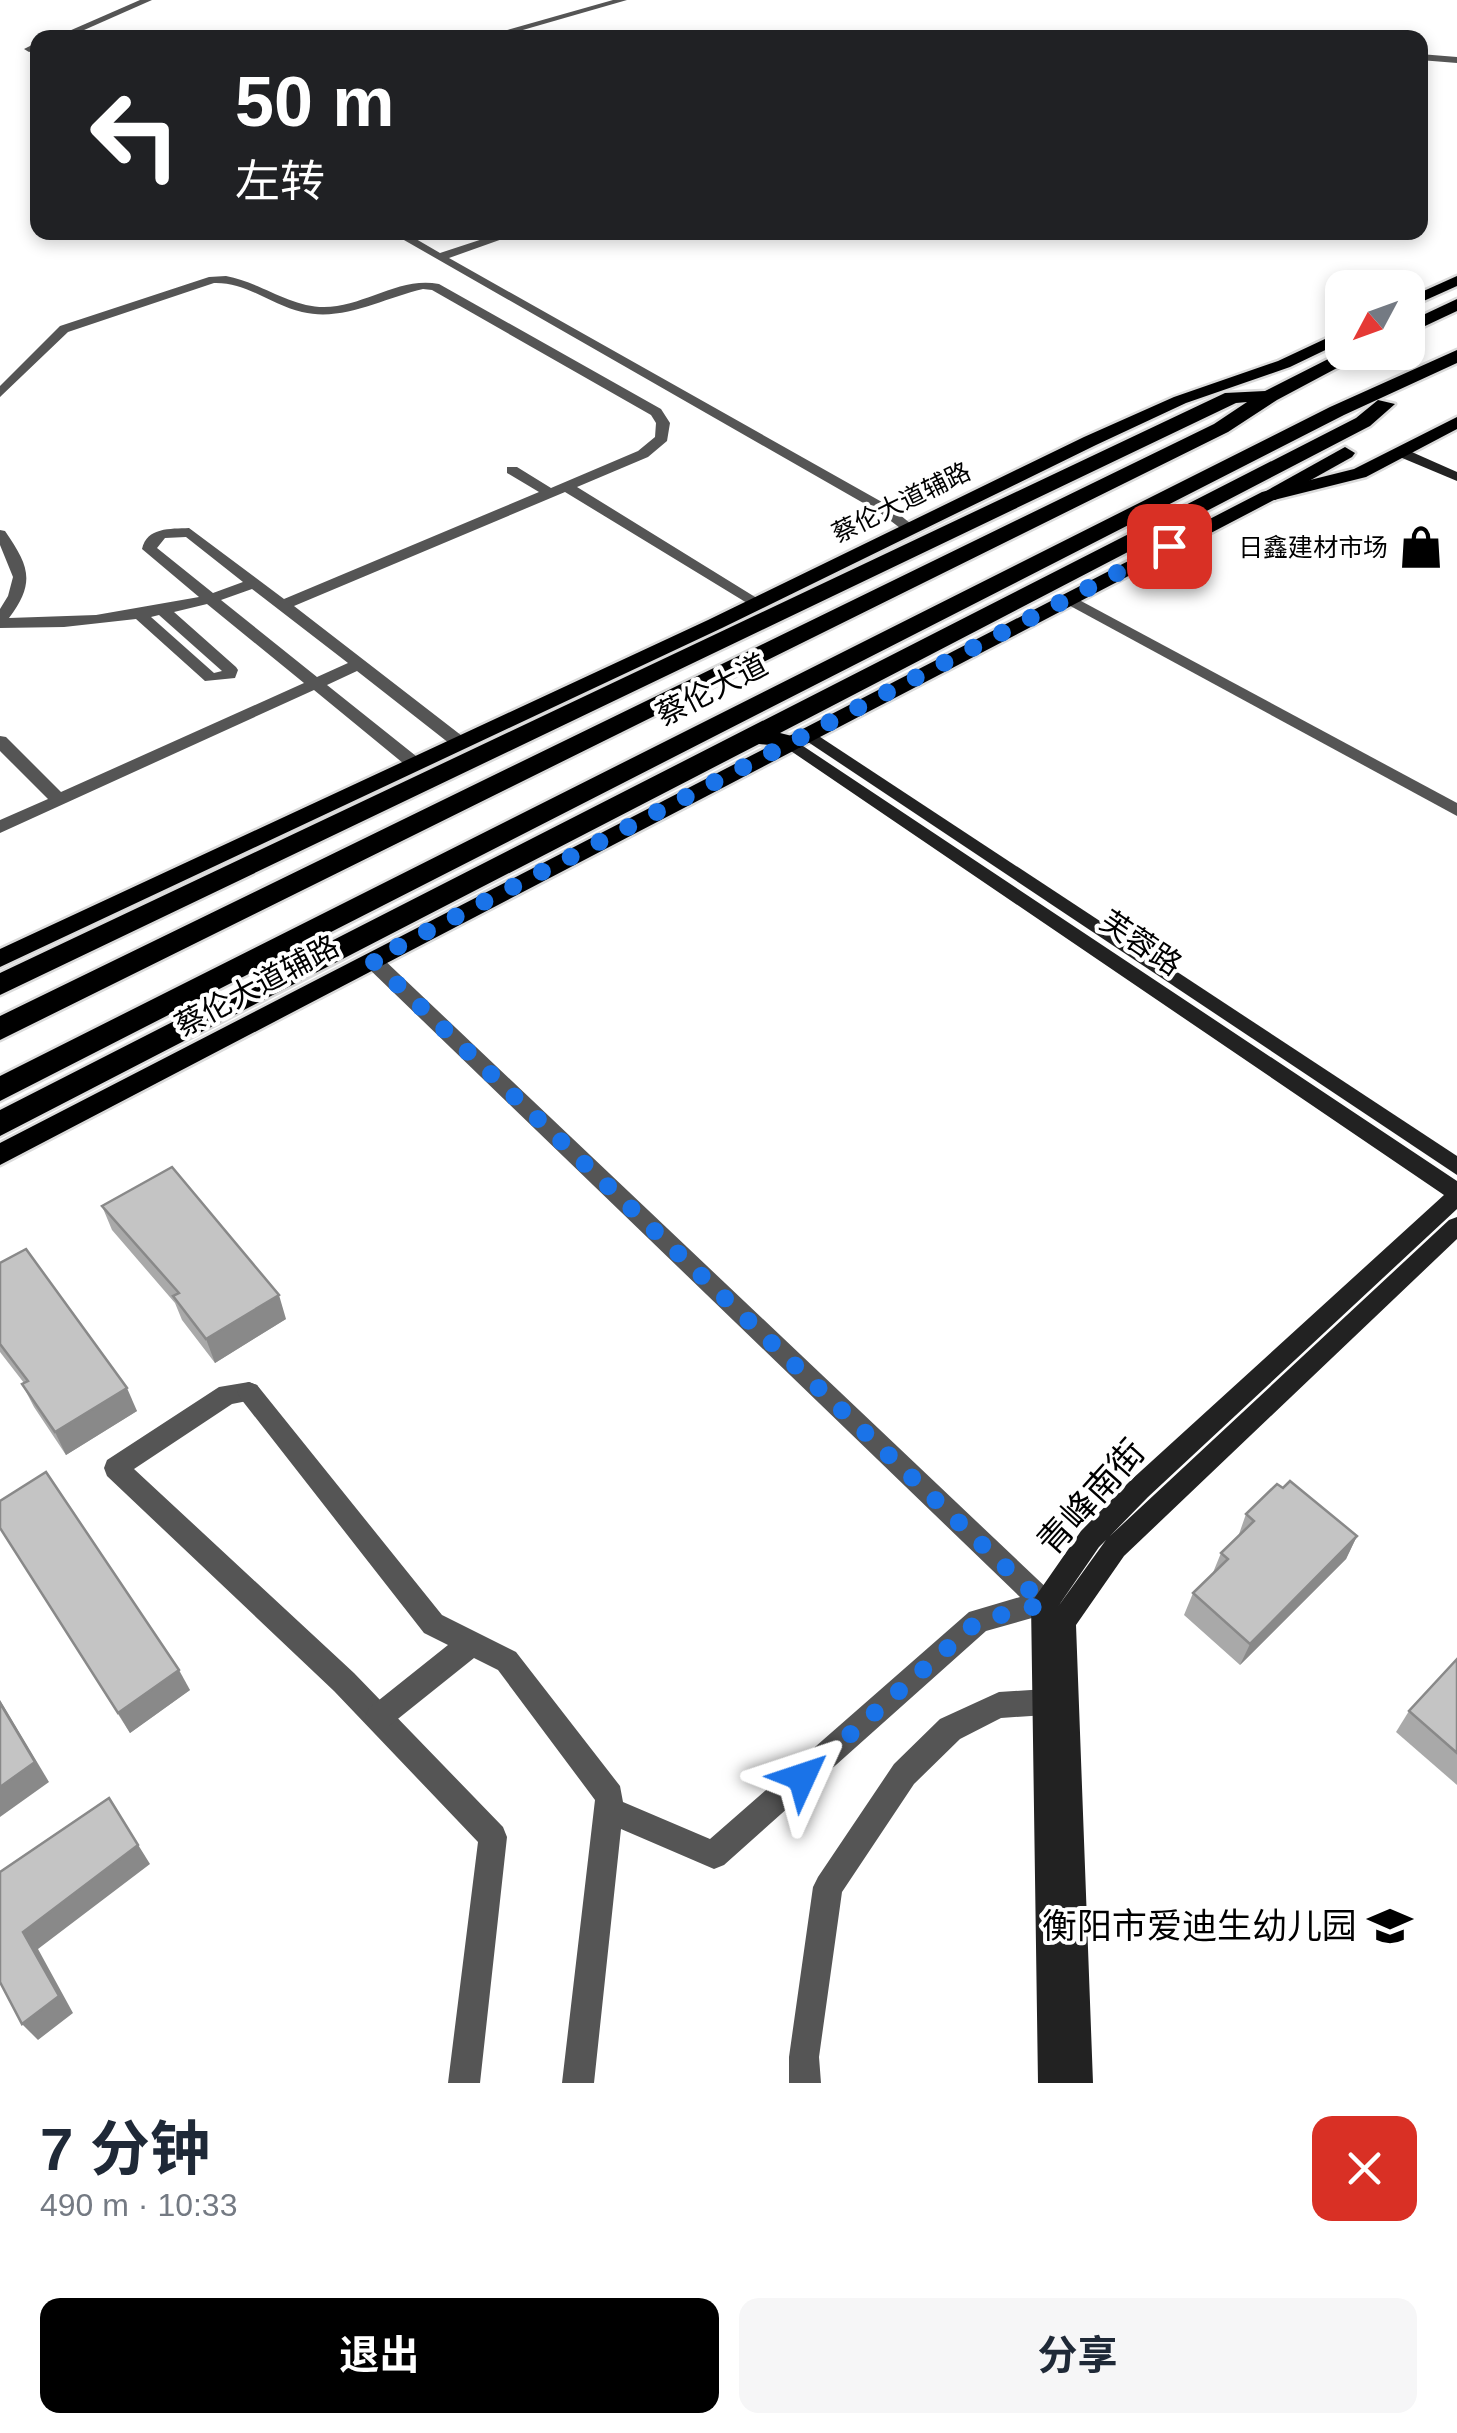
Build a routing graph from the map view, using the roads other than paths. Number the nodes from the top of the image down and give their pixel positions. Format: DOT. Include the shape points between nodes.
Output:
graph roads {
  1 [pos="148,0"];
  2 [pos="623,0"];
  3 [pos="76,30"];
  4 [pos="512,30"];
  5 [pos="1428,58"];
  6 [pos="1457,60"];
  7 [pos="409,240"];
  8 [pos="492,240"];
  9 [pos="439,257"];
  10 [pos="1457,280"];
  11 [pos="1425,296"];
  12 [pos="1457,304"];
  13 [pos="1425,320"];
  14 [pos="1325,344"];
  15 [pos="1455,359"];
  16 [pos="1284,364"];
  17 [pos="1325,368"];
  18 [pos="1422,374"];
  19 [pos="0,393"];
  20 [pos="1270,396"];
  21 [pos="1232,398"];
  22 [pos="1180,400"];
  23 [pos="1457,422"];
  24 [pos="1090,441"];
  25 [pos="1407,448"];
  26 [pos="1115,453"];
  27 [pos="1457,463"];
  28 [pos="512,470"];
  29 [pos="1457,477"];
  30 [pos="1005,483"];
  31 [pos="566,486"];
  32 [pos="550,493"];
  33 [pos="1028,495"];
  34 [pos="1268,496"];
  35 [pos="909,528"];
  36 [pos="0,534"];
  37 [pos="1143,534"];
  38 [pos="932,541"];
  39 [pos="1169,546"];
  40 [pos="254,583"];
  41 [pos="1042,585"];
  42 [pos="1068,599"];
  43 [pos="213,600"];
  44 [pos="757,603"];
  45 [pos="283,605"];
  46 [pos="160,608"];
  47 [pos="136,611"];
  48 [pos="0,621"];
  49 [pos="359,664"];
  50 [pos="316,684"];
  51 [pos="799,729"];
  52 [pos="0,741"];
  53 [pos="460,743"];
  54 [pos="412,773"];
  55 [pos="59,800"];
  56 [pos="1457,810"];
  57 [pos="0,827"];
  58 [pos="362,951"];
  59 [pos="0,959"];
  60 [pos="0,985"];
  61 [pos="0,1030"];
  62 [pos="0,1090"];
  63 [pos="0,1124"];
  64 [pos="0,1155"];
  65 [pos="1457,1167"];
  66 [pos="1457,1194"];
  67 [pos="1457,1226"];
  68 [pos="1053,1613"];
  69 [pos="472,1644"];
  70 [pos="1046,1702"];
  71 [pos="379,1718"];
  72 [pos="608,1810"];
  73 [pos="464,2083"];
  74 [pos="578,2083"];
  75 [pos="805,2083"];
  76 [pos="1054,2083"];
  77 [pos="1077,2083"];
  1 -- 3 [label="street"];
  2 -- 4 [label="street"];
  5 -- 6 [label="street"];
  7 -- 9 [label="street"];
  8 -- 9 [label="street"];
  9 -- 35 [label="street"];
  10 -- 11 [label="main road"];
  12 -- 13 [label="highway"];
  14 -- 16 [label="main road, 蔡伦大道辅路"];
  15 -- 18 [label="highway, 蔡伦大道"];
  16 -- 21 [label="highway"];
  16 -- 22 [label="main road, 蔡伦大道辅路"];
  17 -- 20 [label="highway, 蔡伦大道"];
  18 -- 34 [label="highway" via="1385,430"];
  18 -- 37 [label="highway" via="1363,422"];
  18 -- 62 [label="highway, 蔡伦大道" via="1337,411"];
  19 -- 31 [label="street" via="64,329 214,280 325,312 410,287 436,287 656,412 664,423 662,438 644,454"];
  20 -- 21 [label="highway"];
  20 -- 61 [label="highway, 蔡伦大道" via="1204,437"];
  21 -- 22 [label="highway"];
  21 -- 26 [label="highway"];
  22 -- 24 [label="main road, 蔡伦大道辅路"];
  23 -- 25 [label="main road, 蔡伦大道辅路"];
  24 -- 26 [label="highway"];
  24 -- 30 [label="main road, 蔡伦大道辅路"];
  25 -- 27 [label="street"];
  25 -- 29 [label="street"];
  25 -- 34 [label="main road, 蔡伦大道辅路" via="1360,473"];
  26 -- 33 [label="highway"];
  28 -- 32 [label="street"];
  30 -- 33 [label="highway"];
  30 -- 35 [label="main road, 蔡伦大道辅路"];
  31 -- 32 [label="street"];
  31 -- 44 [label="street"];
  32 -- 45 [label="street"];
  33 -- 38 [label="highway"];
  34 -- 39 [label="main road, 蔡伦大道辅路"];
  35 -- 38 [label="highway"];
  35 -- 44 [label="main road, 蔡伦大道辅路"];
  36 -- 48 [label="street" via="19,561 22,579"];
  37 -- 39 [label="highway"];
  37 -- 41 [label="highway"];
  38 -- 54 [label="highway"];
  39 -- 42 [label="main road, 蔡伦大道辅路"];
  40 -- 43 [label="street"];
  40 -- 43 [label="street" via="189,532 151,541 148,548"];
  40 -- 45 [label="street"];
  41 -- 42 [label="highway"];
  41 -- 51 [label="highway"];
  42 -- 51 [label="main road, 蔡伦大道辅路"];
  42 -- 56 [label="street"];
  43 -- 46 [label="street"];
  43 -- 50 [label="street"];
  44 -- 53 [label="main road, 蔡伦大道辅路"];
  45 -- 49 [label="street"];
  46 -- 47 [label="street"];
  46 -- 47 [label="street" via="229,675 211,678"];
  47 -- 48 [label="street" via="46,624"];
  49 -- 50 [label="street"];
  49 -- 53 [label="street"];
  50 -- 54 [label="street"];
  50 -- 55 [label="street"];
  51 -- 58 [label="main road, 蔡伦大道辅路"];
  51 -- 58 [label="highway" via="752,735"];
  51 -- 65 [label="street, 芙蓉路"];
  51 -- 66 [label="street, 芙蓉路"];
  52 -- 55 [label="street"];
  53 -- 54 [label="main road, 蔡伦大道辅路"];
  54 -- 59 [label="main road, 蔡伦大道辅路"];
  54 -- 60 [label="highway" via="344,822"];
  55 -- 57 [label="street"];
  58 -- 63 [label="highway"];
  58 -- 64 [label="main road, 蔡伦大道辅路"];
  58 -- 68 [label="street"];
  66 -- 68 [label="street, 青峰南街" via="1139,1489 1090,1540"];
  67 -- 68 [label="street, 青峰南街" via="1160,1503"];
  68 -- 70 [label="street, 青峰南街"];
  68 -- 72 [label="street" via="978,1621 714,1855"];
  68 -- 77 [label="street"];
  69 -- 71 [label="street"];
  69 -- 71 [label="street" via="433,1624 250,1392 228,1394 116,1468"];
  69 -- 72 [label="street" via="507,1662 610,1796"];
  70 -- 75 [label="street" via="999,1704 950,1729 904,1774 828,1888"];
  70 -- 76 [label="street, 青峰南街"];
  71 -- 73 [label="street" via="493,1836"];
  72 -- 74 [label="street"];
}
